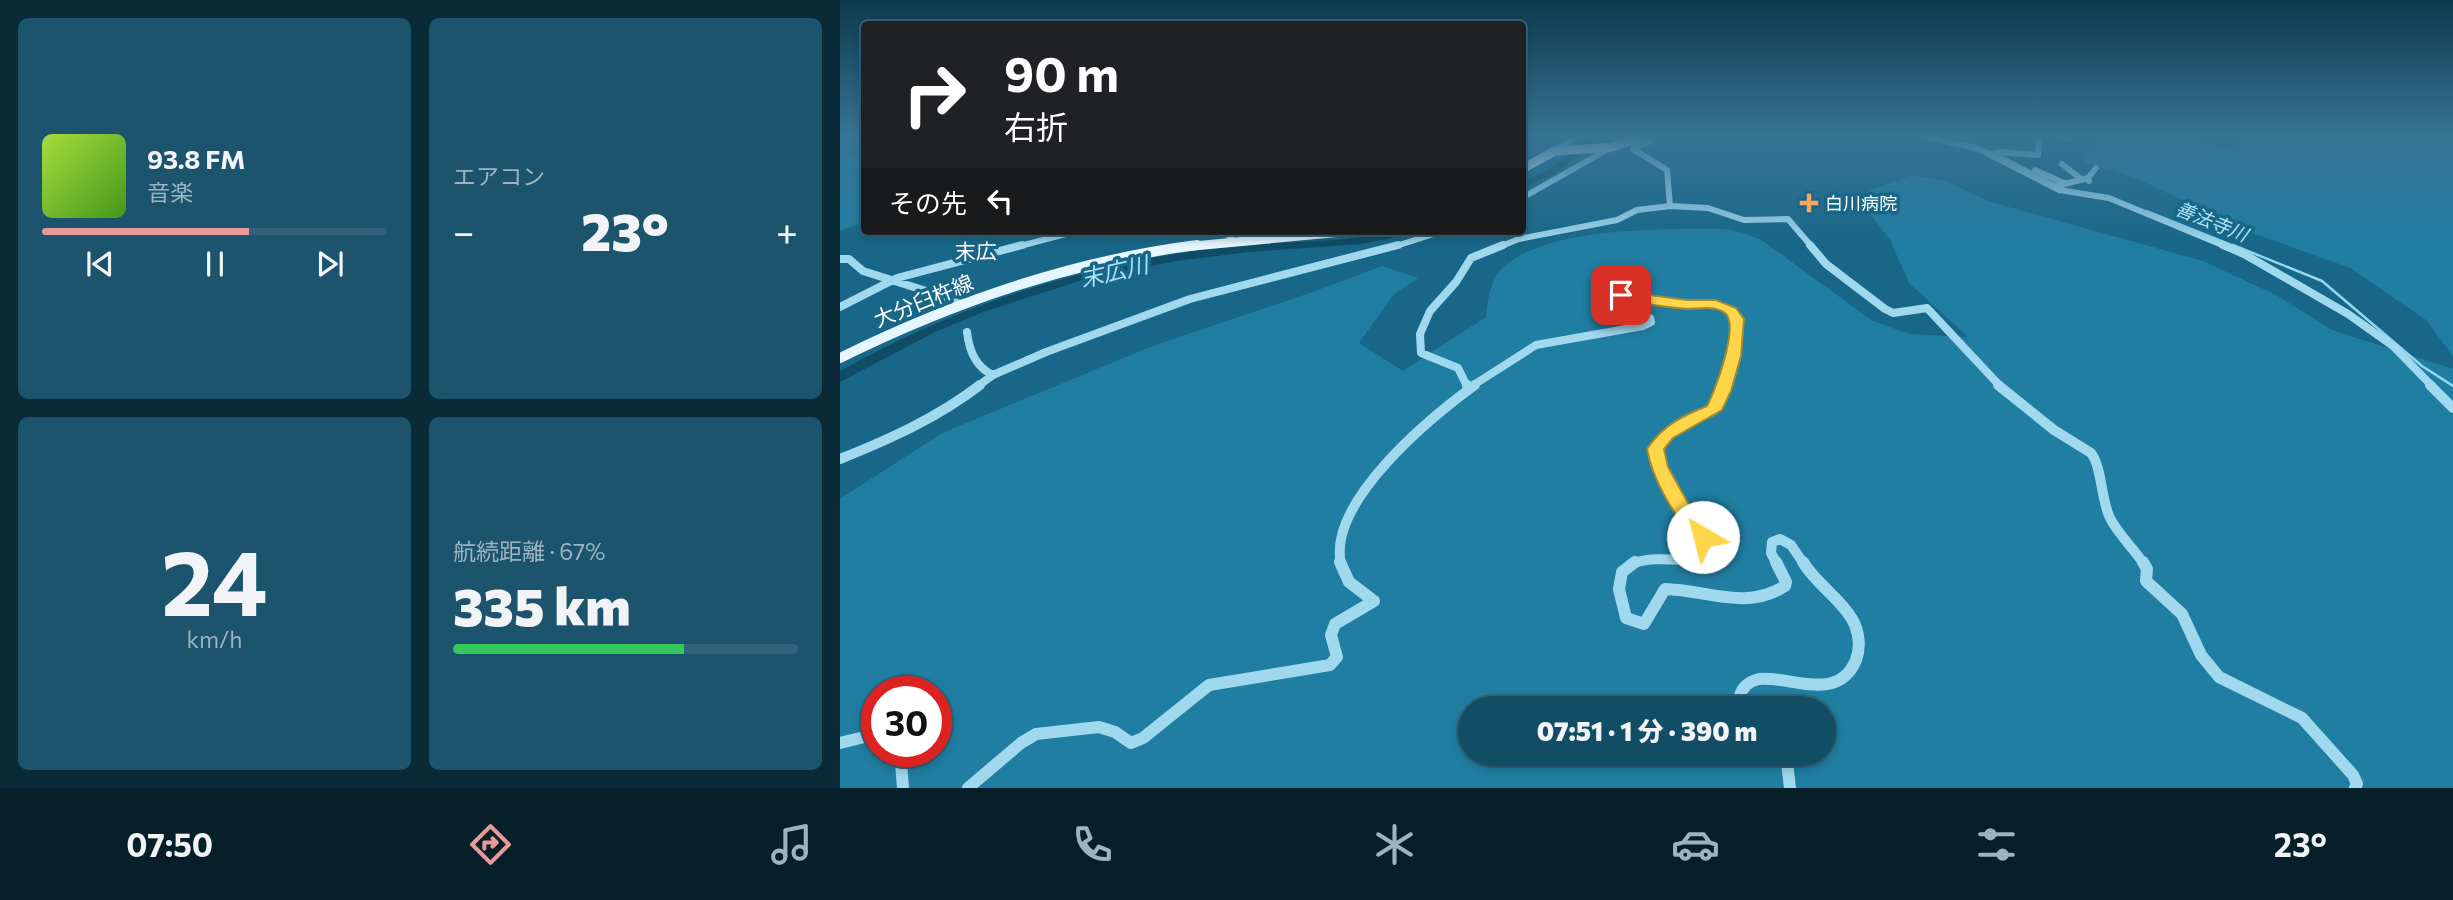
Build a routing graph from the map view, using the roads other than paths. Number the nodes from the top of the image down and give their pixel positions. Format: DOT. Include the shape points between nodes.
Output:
graph roads {
  1 [pos="1568,173"];
  2 [pos="1667,173"];
  3 [pos="2033,173"];
  4 [pos="2039,173"];
  5 [pos="2075,173"];
  6 [pos="2091,173"];
  7 [pos="2085,179"];
  8 [pos="2058,185"];
  9 [pos="1526,196"];
  10 [pos="1670,206"];
  11 [pos="1062,235"];
  12 [pos="1228,235"];
  13 [pos="1300,235"];
  14 [pos="1430,235"];
  15 [pos="1233,240"];
  16 [pos="840,259"];
  17 [pos="895,279"];
  18 [pos="979,298"];
  19 [pos="964,303"];
  20 [pos="840,307"];
  21 [pos="946,316"];
  22 [pos="967,332"];
  23 [pos="840,358"];
  24 [pos="993,375"];
  25 [pos="1468,390"];
  26 [pos="2453,408"];
  27 [pos="840,459"];
  28 [pos="1740,696"];
  29 [pos="861,738"];
  30 [pos="840,743"];
  31 [pos="1787,766"];
  32 [pos="901,767"];
  33 [pos="903,788"];
  34 [pos="968,788"];
  35 [pos="1790,788"];
  36 [pos="2355,788"];
  1 -- 9 [label="street"];
  2 -- 10 [label="street"];
  3 -- 8 [label="street"];
  4 -- 8 [label="street"];
  5 -- 7 [label="street"];
  6 -- 7 [label="street"];
  7 -- 8 [label="street"];
  8 -- 26 [label="street" via="2115,201 2222,243 2285,275 2393,346"];
  10 -- 25 [label="street" via="1637,210 1588,227 1536,234 1471,258 1430,311 1420,341 1421,353 1460,369"];
  10 -- 36 [label="street" via="1708,208 1744,220 1788,219 1826,264 1885,309 1893,313 1927,308 2005,392 2095,458 2110,519 2144,563 2146,581 2182,614 2202,655 2219,677 2308,724 2353,775"];
  11 -- 17 [label="street"];
  12 -- 15 [label="street"];
  13 -- 15 [label="main road, 大分臼杵線"];
  14 -- 24 [label="street" via="1190,299"];
  15 -- 18 [label="main road, 大分臼杵線" via="1112,260"];
  16 -- 17 [label="street"];
  17 -- 19 [label="street"];
  17 -- 20 [label="street"];
  18 -- 19 [label="main road, 大分臼杵線"];
  18 -- 21 [label="street"];
  19 -- 23 [label="main road, 大分臼杵線"];
  22 -- 24 [label="street" via="976,361 985,373"];
  24 -- 27 [label="street" via="928,420"];
  25 -- 28 [label="street" via="1536,345 1643,326 1652,320 1629,312 1623,304 1598,306 1608,295 1716,304 1731,311 1737,319 1736,343 1717,405 1667,434 1654,454 1687,516 1721,558 1632,563 1623,574 1620,594 1626,618 1644,624 1665,589 1757,600 1772,596 1785,586 1771,552 1772,542 1784,540 1796,549 1857,632 1857,659 1844,678 1827,686 1760,679 1750,682"];
  25 -- 34 [label="street" via="1406,440 1360,496 1346,525 1340,561 1349,582 1374,601 1335,624 1331,635 1337,657 1333,663 1209,685 1131,743 1099,727 1036,734"];
  29 -- 30 [label="street"];
  31 -- 35 [label="street"];
  32 -- 33 [label="street"];
}
